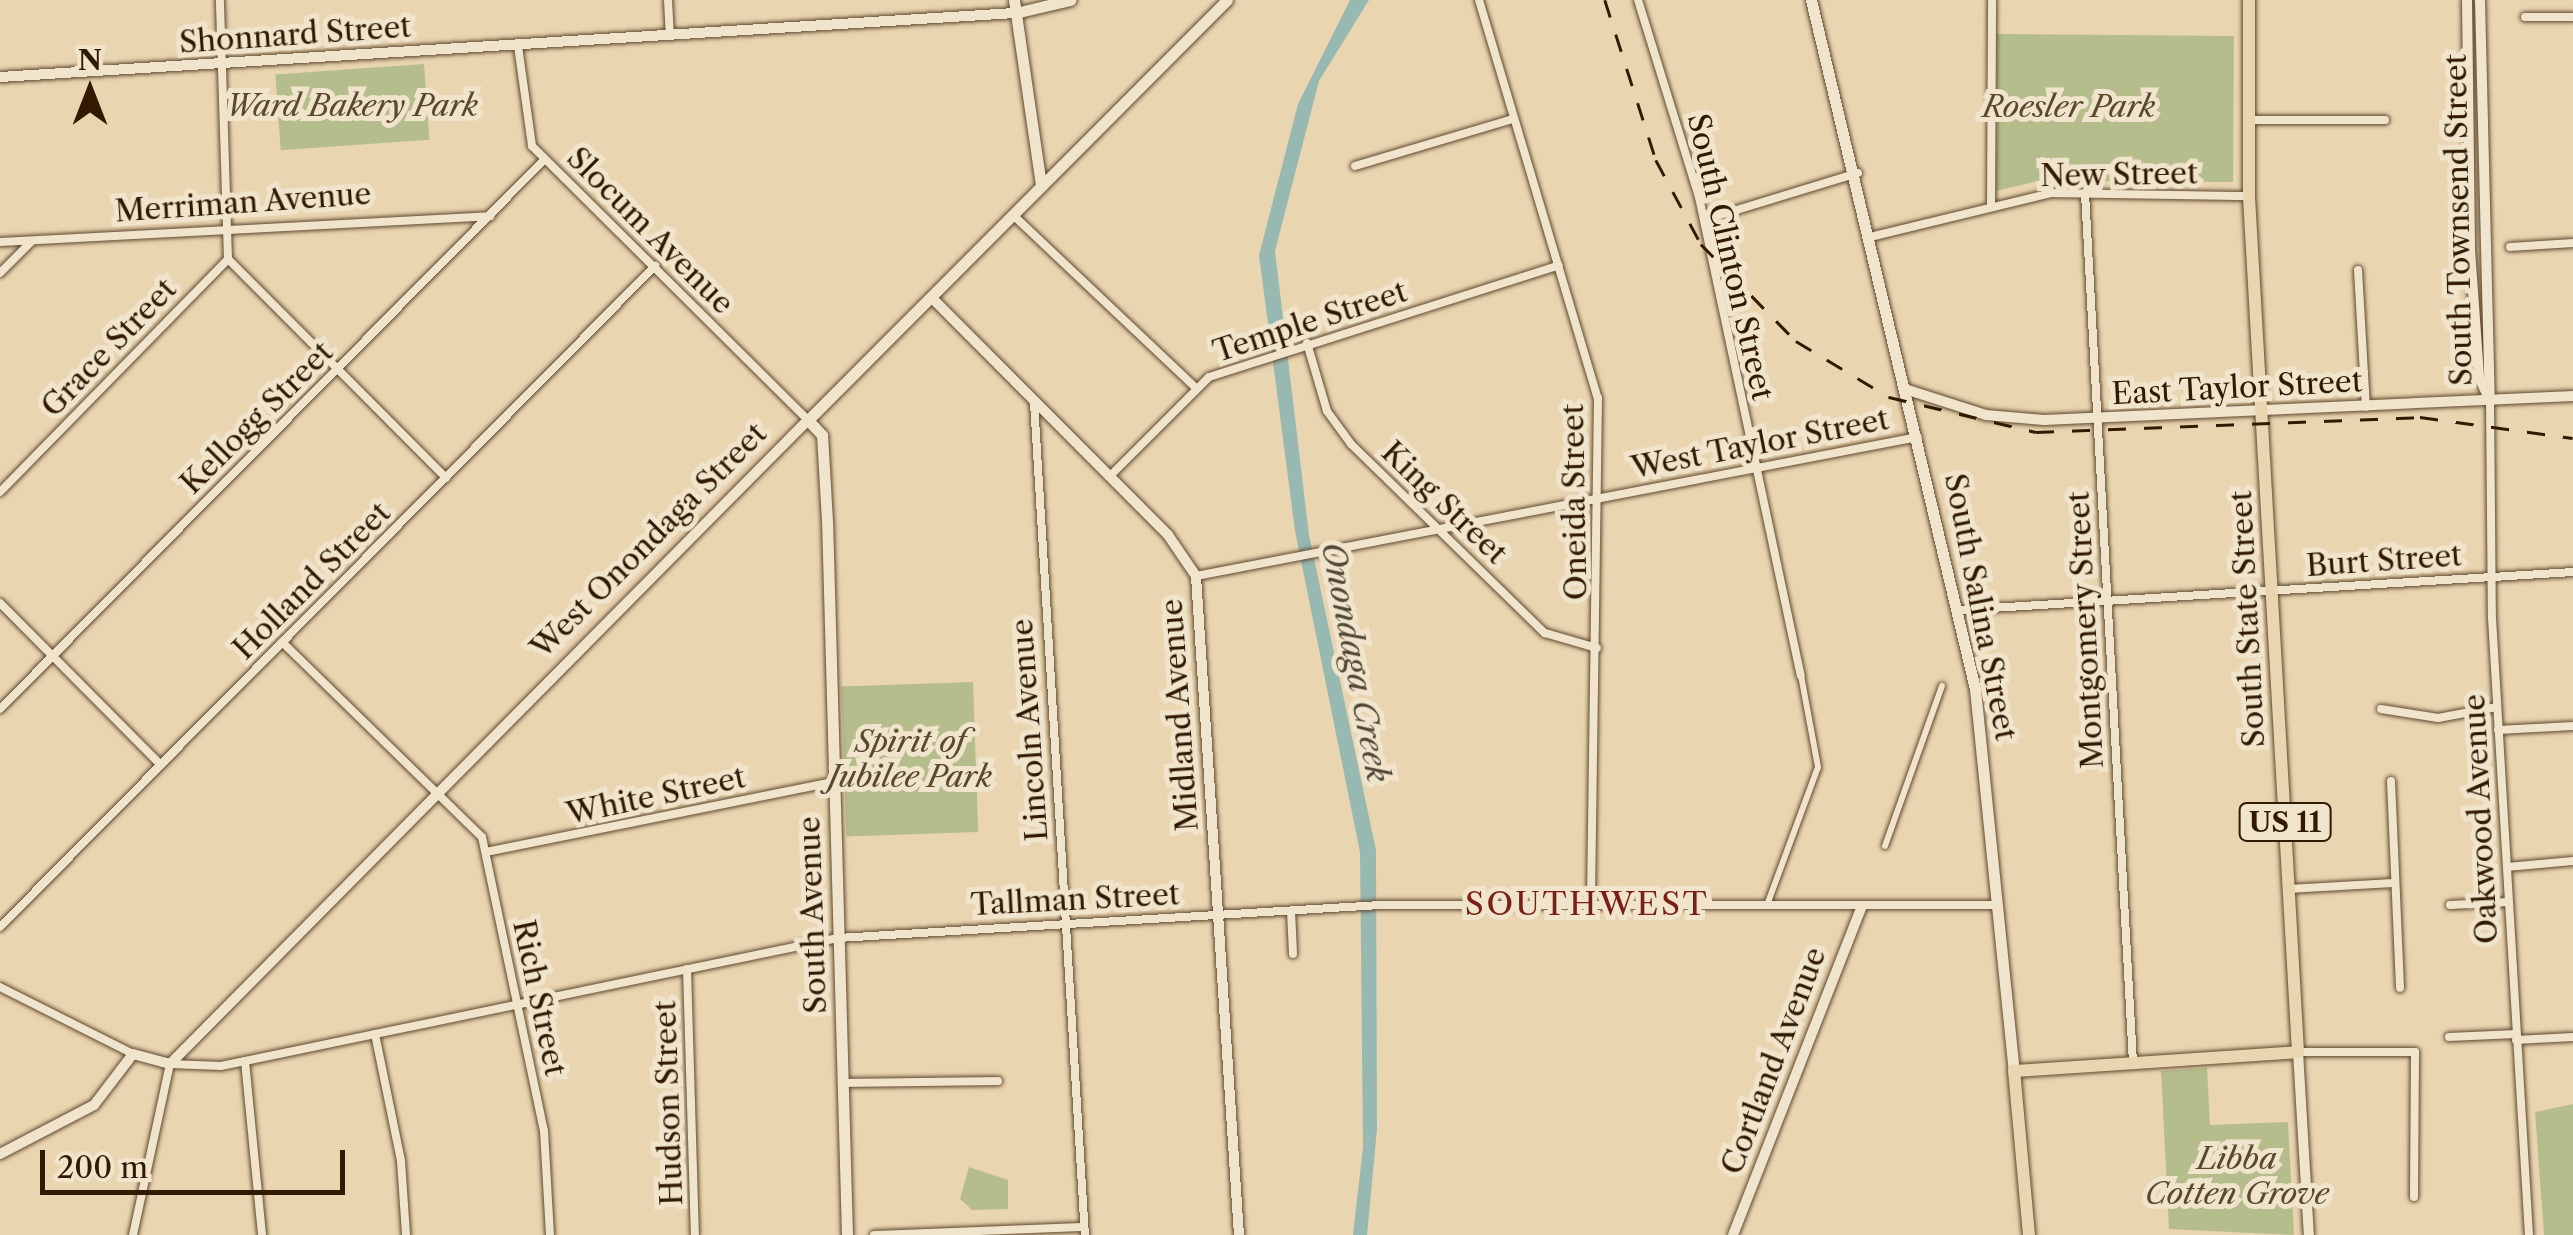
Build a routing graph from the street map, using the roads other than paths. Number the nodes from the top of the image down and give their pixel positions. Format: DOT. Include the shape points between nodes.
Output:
graph roads {
  1 [pos="220,0"];
  2 [pos="668,0"];
  3 [pos="1070,0"];
  4 [pos="1227,0"];
  5 [pos="1479,0"];
  6 [pos="1638,0"];
  7 [pos="1992,0"];
  8 [pos="2249,0"];
  9 [pos="2466,0"];
  10 [pos="2480,0"];
  11 [pos="1816,3"];
  12 [pos="1012,4"];
  13 [pos="2525,17"];
  14 [pos="2573,18"];
  15 [pos="670,36"];
  16 [pos="518,46"];
  17 [pos="224,64"];
  18 [pos="0,78"];
  19 [pos="1514,119"];
  20 [pos="2249,120"];
  21 [pos="2385,120"];
  22 [pos="2466,122"];
  23 [pos="2479,122"];
  24 [pos="545,159"];
  25 [pos="1355,166"];
  26 [pos="1858,173"];
  27 [pos="1042,186"];
  28 [pos="2084,193"];
  29 [pos="2248,196"];
  30 [pos="1991,208"];
  31 [pos="1014,215"];
  32 [pos="490,216"];
  33 [pos="1704,220"];
  34 [pos="234,227"];
  35 [pos="1874,236"];
  36 [pos="32,240"];
  37 [pos="0,242"];
  38 [pos="2573,243"];
  39 [pos="2510,246"];
  40 [pos="2470,250"];
  41 [pos="2484,250"];
  42 [pos="228,258"];
  43 [pos="654,266"];
  44 [pos="1559,266"];
  45 [pos="2358,270"];
  46 [pos="0,274"];
  47 [pos="932,298"];
  48 [pos="1307,343"];
  49 [pos="339,368"];
  50 [pos="1196,388"];
  51 [pos="1908,390"];
  52 [pos="2573,396"];
  53 [pos="2490,400"];
  54 [pos="1034,402"];
  55 [pos="2366,407"];
  56 [pos="2262,413"];
  57 [pos="808,420"];
  58 [pos="2098,420"];
  59 [pos="1919,436"];
  60 [pos="1756,468"];
  61 [pos="1109,477"];
  62 [pos="446,478"];
  63 [pos="0,492"];
  64 [pos="1602,497"];
  65 [pos="1436,527"];
  66 [pos="2573,572"];
  67 [pos="1196,576"];
  68 [pos="2494,577"];
  69 [pos="2272,591"];
  70 [pos="2107,601"];
  71 [pos="0,603"];
  72 [pos="1959,610"];
  73 [pos="282,642"];
  74 [pos="1597,648"];
  75 [pos="52,656"];
  76 [pos="1800,675"];
  77 [pos="1942,686"];
  78 [pos="2497,707"];
  79 [pos="0,709"];
  80 [pos="2381,709"];
  81 [pos="2573,726"];
  82 [pos="2498,730"];
  83 [pos="161,765"];
  84 [pos="2391,781"];
  85 [pos="834,782"];
  86 [pos="435,790"];
  87 [pos="1884,846"];
  88 [pos="486,852"];
  89 [pos="2573,861"];
  90 [pos="2506,867"];
  91 [pos="2393,883"];
  92 [pos="2288,889"];
  93 [pos="1591,902"];
  94 [pos="2508,902"];
  95 [pos="1767,904"];
  96 [pos="2450,904"];
  97 [pos="1997,905"];
  98 [pos="1862,906"];
  99 [pos="1291,910"];
  100 [pos="1218,914"];
  101 [pos="1065,922"];
  102 [pos="0,927"];
  103 [pos="838,938"];
  104 [pos="1292,954"];
  105 [pos="688,969"];
  106 [pos="0,987"];
  107 [pos="2400,988"];
  108 [pos="517,1005"];
  109 [pos="375,1034"];
  110 [pos="2448,1037"];
  111 [pos="2516,1037"];
  112 [pos="2573,1037"];
  113 [pos="2298,1052"];
  114 [pos="133,1054"];
  115 [pos="244,1061"];
  116 [pos="170,1064"];
  117 [pos="2133,1065"];
  118 [pos="2014,1071"];
  119 [pos="998,1081"];
  120 [pos="843,1083"];
  121 [pos="0,1154"];
  122 [pos="2414,1197"];
  123 [pos="1085,1231"];
  124 [pos="132,1235"];
  125 [pos="262,1235"];
  126 [pos="406,1235"];
  127 [pos="550,1235"];
  128 [pos="695,1235"];
  129 [pos="847,1235"];
  130 [pos="874,1235"];
  131 [pos="1239,1235"];
  132 [pos="1733,1235"];
  133 [pos="2029,1235"];
  134 [pos="2309,1235"];
  135 [pos="2528,1235"];
  1 -- 17 [label="street"];
  2 -- 15 [label="street"];
  3 -- 12 [label="main road, Shonnard Street"];
  4 -- 27 [label="main road, West Onondaga Street"];
  5 -- 19 [label="street, Oneida Street"];
  6 -- 33 [label="street, South Clinton Street"];
  7 -- 30 [label="street"];
  8 -- 20 [label="main road, South State Street / US 11"];
  9 -- 22 [label="street, South Townsend Street"];
  10 -- 23 [label="street, South Townsend Street"];
  11 -- 26 [label="main road, South Salina Street"];
  12 -- 15 [label="street, Shonnard Street"];
  12 -- 27 [label="main road"];
  13 -- 14 [label="street"];
  15 -- 16 [label="street, Shonnard Street"];
  16 -- 17 [label="street, Shonnard Street"];
  16 -- 24 [label="street, Slocum Avenue" via="524,128"];
  17 -- 18 [label="street, Shonnard Street"];
  17 -- 34 [label="street"];
  19 -- 25 [label="street"];
  19 -- 44 [label="street, Oneida Street"];
  20 -- 21 [label="street"];
  20 -- 29 [label="main road, South State Street / US 11"];
  22 -- 23 [label="street"];
  22 -- 40 [label="street, South Townsend Street"];
  23 -- 41 [label="street, South Townsend Street"];
  24 -- 32 [label="street, Kellogg Street"];
  24 -- 43 [label="street, Slocum Avenue"];
  26 -- 33 [label="street"];
  26 -- 35 [label="main road, South Salina Street"];
  27 -- 31 [label="main road, West Onondaga Street"];
  28 -- 29 [label="street, New Street"];
  28 -- 30 [label="street, New Street"];
  28 -- 58 [label="street, Montgomery Street"];
  29 -- 56 [label="main road, South State Street / US 11"];
  30 -- 35 [label="street, New Street"];
  31 -- 47 [label="main road, West Onondaga Street"];
  31 -- 50 [label="street"];
  32 -- 34 [label="street, Merriman Avenue"];
  32 -- 49 [label="street, Kellogg Street"];
  33 -- 60 [label="street, South Clinton Street"];
  34 -- 36 [label="street, Merriman Avenue"];
  34 -- 42 [label="street"];
  35 -- 51 [label="main road, South Salina Street"];
  36 -- 37 [label="street, Merriman Avenue"];
  36 -- 46 [label="street"];
  38 -- 39 [label="street"];
  40 -- 41 [label="street"];
  40 -- 53 [label="street, South Townsend Street" via="2479,378"];
  41 -- 53 [label="street, South Townsend Street"];
  42 -- 49 [label="street"];
  42 -- 63 [label="street, Grace Street"];
  43 -- 57 [label="street, Slocum Avenue"];
  43 -- 62 [label="street, Holland Street"];
  44 -- 48 [label="street, Temple Street"];
  44 -- 64 [label="street, Oneida Street" via="1598,398"];
  45 -- 55 [label="street"];
  47 -- 54 [label="street, Midland Avenue"];
  47 -- 57 [label="main road, West Onondaga Street"];
  48 -- 50 [label="street, Temple Street"];
  48 -- 65 [label="street, King Street" via="1338,428"];
  49 -- 62 [label="street"];
  49 -- 75 [label="street, Kellogg Street"];
  50 -- 61 [label="street, Temple Street"];
  51 -- 58 [label="street, East Taylor Street" via="1986,415"];
  51 -- 59 [label="main road, South Salina Street"];
  52 -- 53 [label="street, East Taylor Street"];
  53 -- 55 [label="street, East Taylor Street"];
  53 -- 68 [label="street, Oakwood Avenue"];
  54 -- 61 [label="street, Midland Avenue"];
  54 -- 101 [label="street, Lincoln Avenue"];
  55 -- 56 [label="street, East Taylor Street"];
  56 -- 58 [label="street, East Taylor Street"];
  56 -- 69 [label="main road, South State Street / US 11"];
  57 -- 85 [label="main road, South Avenue" via="822,439"];
  57 -- 86 [label="street, West Onondaga Street"];
  58 -- 70 [label="street, Montgomery Street"];
  59 -- 60 [label="street, West Taylor Street"];
  59 -- 72 [label="main road, South Salina Street"];
  60 -- 64 [label="street, West Taylor Street"];
  60 -- 76 [label="street, South Clinton Street"];
  61 -- 67 [label="street, Midland Avenue"];
  62 -- 73 [label="street, Holland Street"];
  64 -- 65 [label="street, West Taylor Street"];
  64 -- 74 [label="street, Oneida Street"];
  65 -- 67 [label="street, West Taylor Street"];
  65 -- 74 [label="street, King Street" via="1555,642"];
  66 -- 68 [label="street, Burt Street"];
  67 -- 100 [label="street, Midland Avenue"];
  68 -- 69 [label="street, Burt Street"];
  68 -- 78 [label="street, Oakwood Avenue"];
  69 -- 70 [label="street, Burt Street"];
  69 -- 92 [label="main road, South State Street / US 11"];
  70 -- 72 [label="street, Burt Street"];
  70 -- 117 [label="street, Montgomery Street"];
  71 -- 75 [label="street"];
  72 -- 97 [label="main road, South Salina Street" via="1983,739"];
  73 -- 83 [label="street, Holland Street"];
  73 -- 86 [label="street, Rich Street"];
  74 -- 93 [label="street, Oneida Street"];
  75 -- 79 [label="street, Kellogg Street"];
  75 -- 83 [label="street"];
  76 -- 95 [label="street" via="1818,767"];
  77 -- 87 [label="street"];
  78 -- 80 [label="street" via="2438,718"];
  78 -- 82 [label="street, Oakwood Avenue"];
  81 -- 82 [label="street"];
  82 -- 90 [label="street, Oakwood Avenue"];
  83 -- 102 [label="street, Holland Street"];
  84 -- 91 [label="street"];
  85 -- 88 [label="street, White Street"];
  85 -- 103 [label="main road, South Avenue"];
  86 -- 88 [label="street, Rich Street"];
  86 -- 116 [label="street, West Onondaga Street"];
  88 -- 108 [label="street, Rich Street"];
  89 -- 90 [label="street"];
  90 -- 94 [label="street, Oakwood Avenue"];
  91 -- 92 [label="street"];
  91 -- 107 [label="street"];
  92 -- 113 [label="main road, South State Street / US 11"];
  93 -- 95 [label="street, Tallman Street"];
  93 -- 99 [label="street, Tallman Street"];
  94 -- 96 [label="street"];
  94 -- 111 [label="street, Oakwood Avenue"];
  95 -- 98 [label="street, Tallman Street"];
  97 -- 98 [label="street, Tallman Street"];
  97 -- 118 [label="main road, South Salina Street"];
  98 -- 132 [label="street, Cortland Avenue"];
  99 -- 100 [label="street, Tallman Street"];
  99 -- 104 [label="street"];
  100 -- 101 [label="street, Tallman Street"];
  100 -- 131 [label="street, Midland Avenue"];
  101 -- 103 [label="street, Tallman Street"];
  101 -- 123 [label="street, Lincoln Avenue"];
  103 -- 105 [label="street, Tallman Street"];
  103 -- 120 [label="main road, South Avenue"];
  105 -- 108 [label="street, Tallman Street"];
  105 -- 128 [label="street, Hudson Street"];
  106 -- 114 [label="street"];
  108 -- 109 [label="street, Tallman Street"];
  108 -- 127 [label="street, Rich Street" via="544,1132"];
  109 -- 115 [label="street, Tallman Street"];
  109 -- 126 [label="street" via="402,1161"];
  110 -- 111 [label="street"];
  111 -- 112 [label="street"];
  111 -- 135 [label="street, Oakwood Avenue"];
  113 -- 117 [label="main road"];
  113 -- 122 [label="street" via="2414,1052"];
  113 -- 134 [label="street, South State Street"];
  114 -- 116 [label="street"];
  114 -- 121 [label="street" via="108,1090"];
  115 -- 116 [label="street, Tallman Street"];
  115 -- 125 [label="street"];
  116 -- 124 [label="street"];
  117 -- 118 [label="main road"];
  118 -- 133 [label="main road, South Salina Street"];
  119 -- 120 [label="street"];
  120 -- 129 [label="main road, South Avenue"];
  123 -- 130 [label="street"];
}
